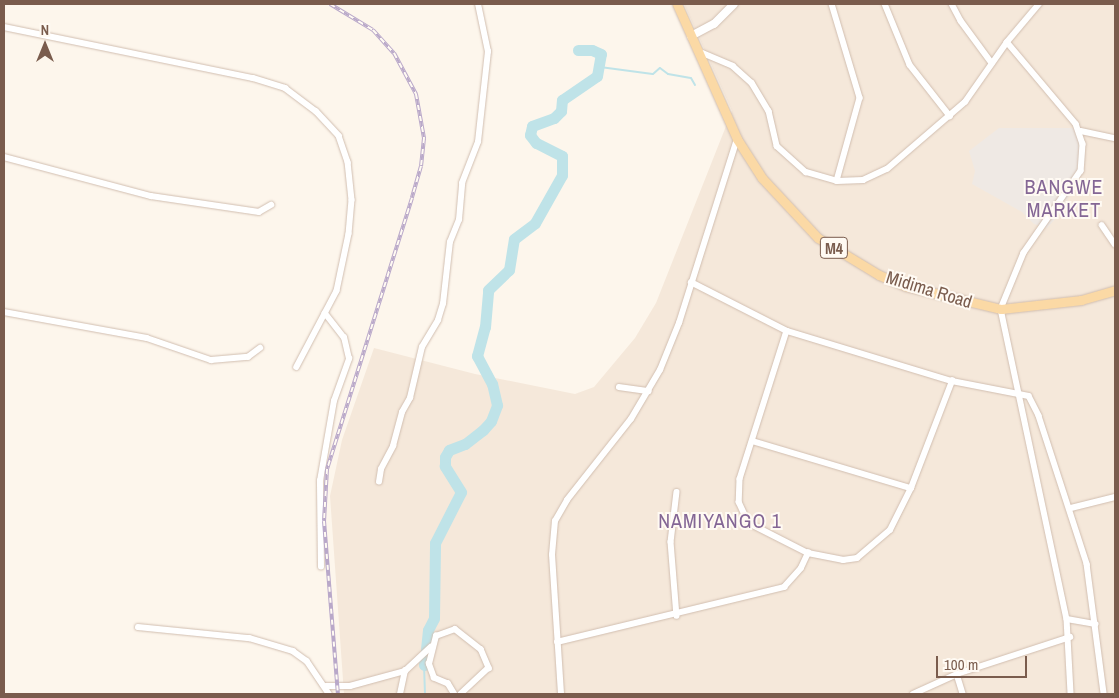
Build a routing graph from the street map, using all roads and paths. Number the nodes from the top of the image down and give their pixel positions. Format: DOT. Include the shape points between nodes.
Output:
graph roads {
  1 [pos="478,4"];
  2 [pos="677,4"];
  3 [pos="734,4"];
  4 [pos="832,4"];
  5 [pos="885,4"];
  6 [pos="952,4"];
  7 [pos="1039,4"];
  8 [pos="4,27"];
  9 [pos="691,36"];
  10 [pos="1007,42"];
  11 [pos="697,51"];
  12 [pos="992,63"];
  13 [pos="950,116"];
  14 [pos="1081,131"];
  15 [pos="1115,138"];
  16 [pos="738,139"];
  17 [pos="4,157"];
  18 [pos="837,181"];
  19 [pos="271,205"];
  20 [pos="1102,225"];
  21 [pos="1115,244"];
  22 [pos="691,282"];
  23 [pos="1115,290"];
  24 [pos="1001,309"];
  25 [pos="4,312"];
  26 [pos="325,314"];
  27 [pos="787,331"];
  28 [pos="260,348"];
  29 [pos="297,367"];
  30 [pos="952,381"];
  31 [pos="619,387"];
  32 [pos="648,391"];
  33 [pos="1018,395"];
  34 [pos="752,441"];
  35 [pos="379,482"];
  36 [pos="911,488"];
  37 [pos="677,492"];
  38 [pos="1115,497"];
  39 [pos="1071,508"];
  40 [pos="808,553"];
  41 [pos="321,567"];
  42 [pos="677,616"];
  43 [pos="1067,619"];
  44 [pos="1096,624"];
  45 [pos="138,627"];
  46 [pos="1070,637"];
  47 [pos="557,642"];
  48 [pos="432,647"];
  49 [pos="405,671"];
  50 [pos="957,674"];
  51 [pos="326,686"];
  52 [pos="329,694"];
  53 [pos="400,694"];
  54 [pos="454,694"];
  55 [pos="461,694"];
  56 [pos="561,694"];
  57 [pos="913,694"];
  58 [pos="964,694"];
  59 [pos="1071,694"];
  60 [pos="1104,694"];
  1 -- 35 [label="street" via="488,52 478,142 462,183 459,220 450,242 438,320 422,347 410,398 402,412"];
  2 -- 9 [label="main road, Midima Road / M4"];
  3 -- 9 [label="street" via="714,24"];
  4 -- 18 [label="street" via="860,98"];
  5 -- 13 [label="street" via="910,65"];
  6 -- 12 [label="street"];
  7 -- 10 [label="street"];
  8 -- 26 [label="street" via="249,76 285,88 316,111 339,136 348,162 352,200 349,234 337,291"];
  9 -- 11 [label="main road, Midima Road / M4"];
  10 -- 12 [label="street"];
  10 -- 14 [label="street"];
  11 -- 16 [label="main road, Midima Road / M4"];
  11 -- 18 [label="street" via="724,61 743,73 762,96 769,111 777,146 806,172"];
  12 -- 13 [label="street" via="974,91"];
  13 -- 18 [label="street" via="887,169 863,180"];
  14 -- 15 [label="street"];
  14 -- 24 [label="street" via="1080,171 1024,252"];
  16 -- 22 [label="street"];
  16 -- 24 [label="main road, Midima Road / M4" via="762,178 818,238 879,275 905,286"];
  17 -- 19 [label="street" via="151,196 259,212"];
  20 -- 21 [label="street"];
  22 -- 27 [label="street"];
  22 -- 32 [label="street" via="670,347"];
  23 -- 24 [label="main road, Midima Road / M4" via="1081,300"];
  24 -- 33 [label="street"];
  25 -- 28 [label="street" via="147,338 210,360 248,357"];
  26 -- 29 [label="street"];
  26 -- 41 [label="street" via="344,338 349,359 334,401 320,481"];
  27 -- 30 [label="street"];
  27 -- 34 [label="street"];
  30 -- 33 [label="street"];
  30 -- 36 [label="street"];
  31 -- 32 [label="street"];
  32 -- 47 [label="street" via="555,521 552,555"];
  33 -- 39 [label="street" via="1029,396 1039,416"];
  33 -- 43 [label="street"];
  34 -- 36 [label="street"];
  34 -- 40 [label="street" via="739,502 749,523"];
  36 -- 40 [label="street" via="890,530 857,558 843,560"];
  37 -- 42 [label="street" via="671,542"];
  38 -- 39 [label="street"];
  39 -- 44 [label="street" via="1087,564"];
  40 -- 42 [label="street" via="801,568 784,588"];
  42 -- 47 [label="street"];
  43 -- 44 [label="street"];
  43 -- 46 [label="street"];
  44 -- 60 [label="street"];
  45 -- 51 [label="street" via="249,638 293,651 302,655"];
  46 -- 50 [label="street"];
  46 -- 59 [label="street"];
  47 -- 56 [label="street"];
  48 -- 49 [label="street"];
  48 -- 54 [label="street" via="430,672 434,678 448,684"];
  48 -- 55 [label="street" via="436,636 455,629 475,643 485,655 489,668 486,673"];
  49 -- 51 [label="street" via="350,686"];
  49 -- 53 [label="street"];
  50 -- 57 [label="street"];
  50 -- 58 [label="street"];
  51 -- 52 [label="street"];
}
